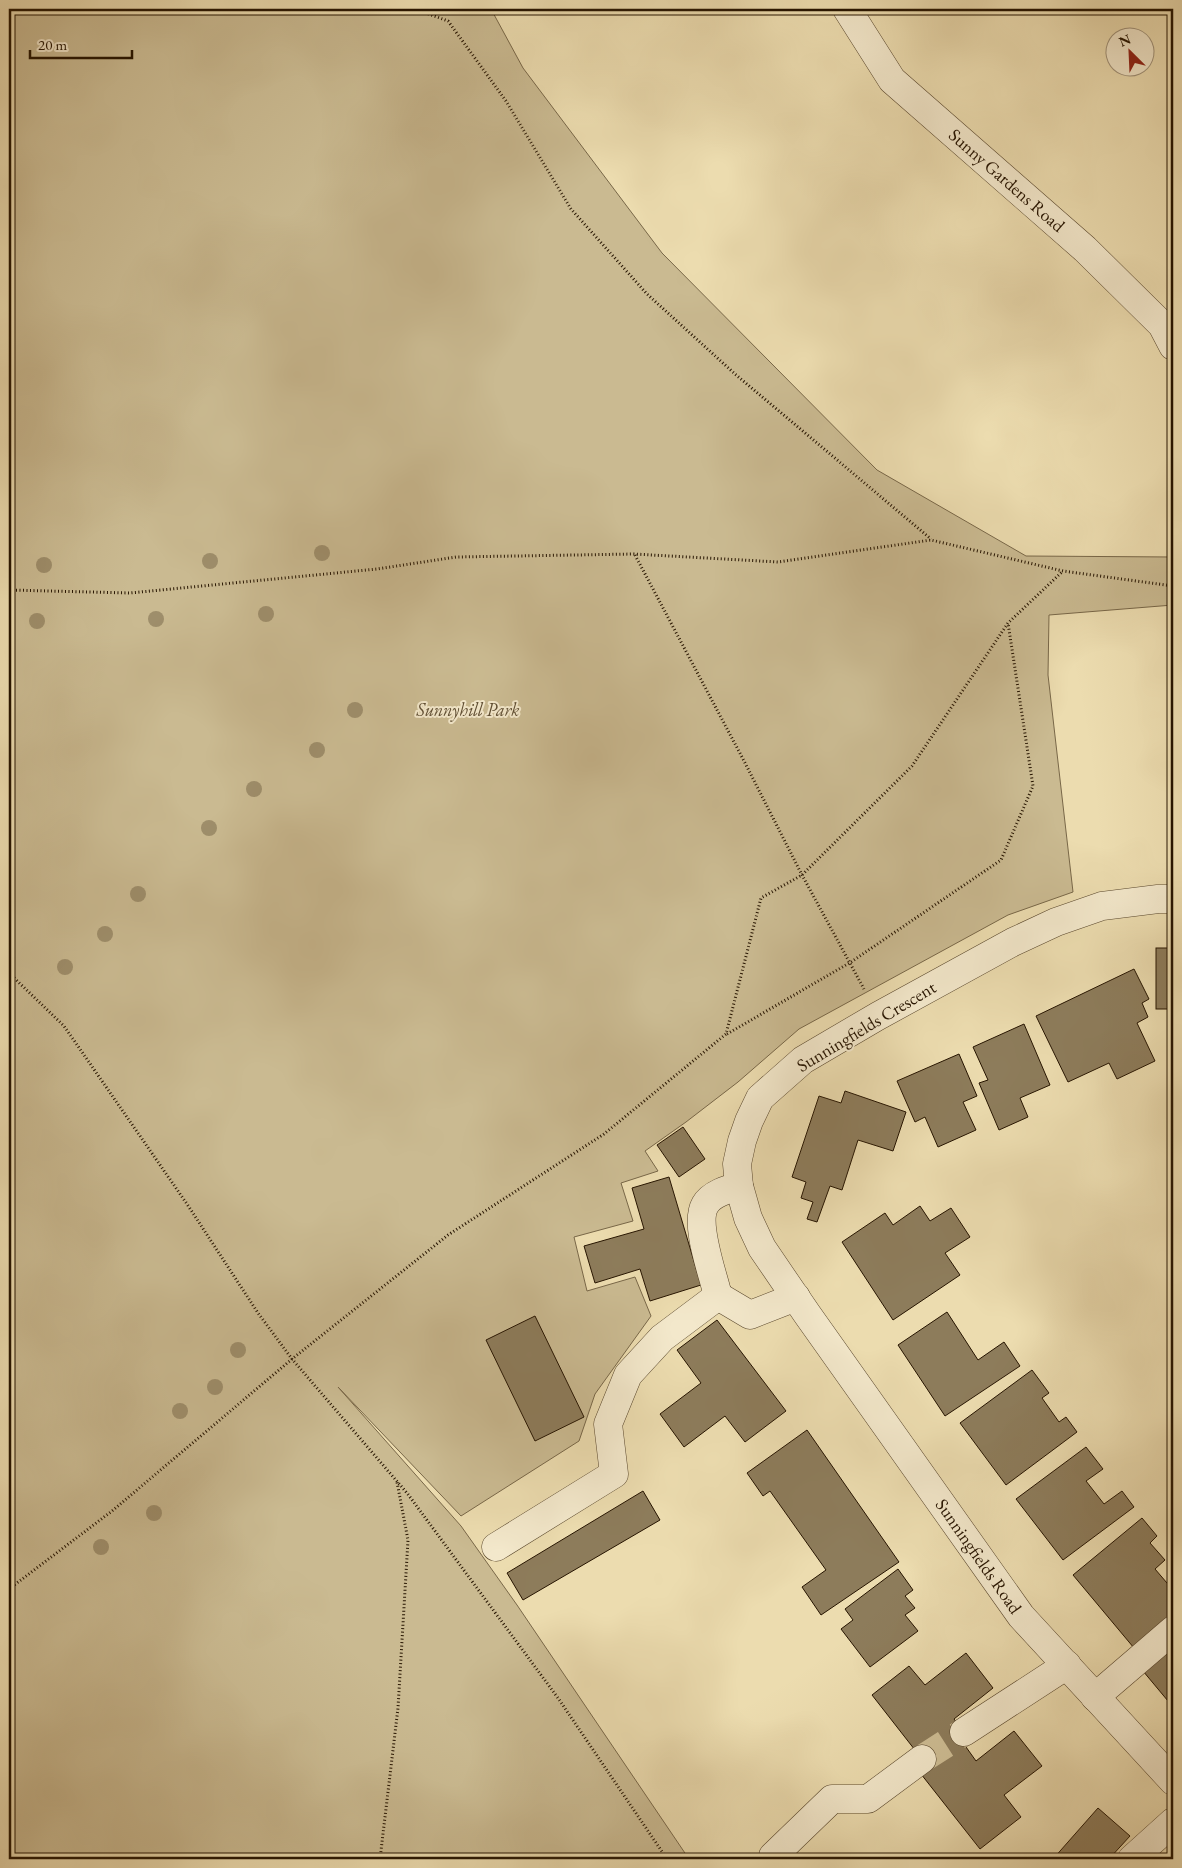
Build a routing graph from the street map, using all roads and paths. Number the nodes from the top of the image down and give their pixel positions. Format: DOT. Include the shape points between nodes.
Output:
graph roads {
  1 [pos="415,9"];
  2 [pos="847,9"];
  3 [pos="1173,346"];
  4 [pos="931,540"];
  5 [pos="634,554"];
  6 [pos="1063,571"];
  7 [pos="1173,586"];
  8 [pos="9,590"];
  9 [pos="1008,623"];
  10 [pos="802,875"];
  11 [pos="1173,899"];
  12 [pos="851,962"];
  13 [pos="9,973"];
  14 [pos="878,1016"];
  15 [pos="726,1034"];
  16 [pos="739,1186"];
  17 [pos="718,1296"];
  18 [pos="801,1306"];
  19 [pos="292,1359"];
  20 [pos="397,1481"];
  21 [pos="496,1547"];
  22 [pos="9,1589"];
  23 [pos="1173,1630"];
  24 [pos="1066,1665"];
  25 [pos="1095,1697"];
  26 [pos="964,1732"];
  27 [pos="922,1760"];
  28 [pos="1173,1781"];
  29 [pos="1173,1822"];
  30 [pos="380,1859"];
  31 [pos="667,1859"];
  32 [pos="775,1859"];
  33 [pos="1132,1859"];
  1 -- 4 [label="path" via="448,21 506,102 571,209 647,294 735,374"];
  2 -- 3 [label="street, Sunny Gardens Road" via="892,80 1085,249 1162,325"];
  4 -- 5 [label="path" via="778,562"];
  4 -- 6 [label="path"];
  5 -- 8 [label="path" via="456,557 377,570 130,593"];
  5 -- 10 [label="path"];
  6 -- 7 [label="path"];
  6 -- 9 [label="path"];
  9 -- 10 [label="path" via="912,766"];
  9 -- 12 [label="path" via="1033,786 1001,860"];
  10 -- 12 [label="path"];
  10 -- 15 [label="path" via="761,898"];
  11 -- 14 [label="street, Sunningfields Crescent" via="1102,906 1056,922 1012,942"];
  12 -- 14 [label="path"];
  12 -- 15 [label="path"];
  13 -- 19 [label="path" via="64,1026"];
  14 -- 16 [label="street, Sunningfields Crescent" via="803,1060 760,1098 742,1141 737,1164"];
  15 -- 19 [label="path" via="604,1134 448,1234"];
  16 -- 17 [label="street" via="724,1190 706,1204 701,1219"];
  16 -- 18 [label="street, Sunningfields Crescent" via="748,1218 762,1248"];
  17 -- 18 [label="street" via="750,1315"];
  17 -- 21 [label="street" via="662,1338 628,1375 608,1424 614,1474"];
  18 -- 24 [label="street, Sunningfields Road" via="1021,1616"];
  19 -- 20 [label="path"];
  19 -- 22 [label="path" via="112,1511"];
  20 -- 30 [label="path" via="408,1540 398,1708"];
  20 -- 31 [label="path" via="558,1698"];
  23 -- 25 [label="street"];
  24 -- 25 [label="street, Sunningfields Road"];
  24 -- 26 [label="street"];
  25 -- 28 [label="street, Sunningfields Road"];
  27 -- 32 [label="street" via="868,1799 832,1799 773,1856"];
  29 -- 33 [label="street"];
}
